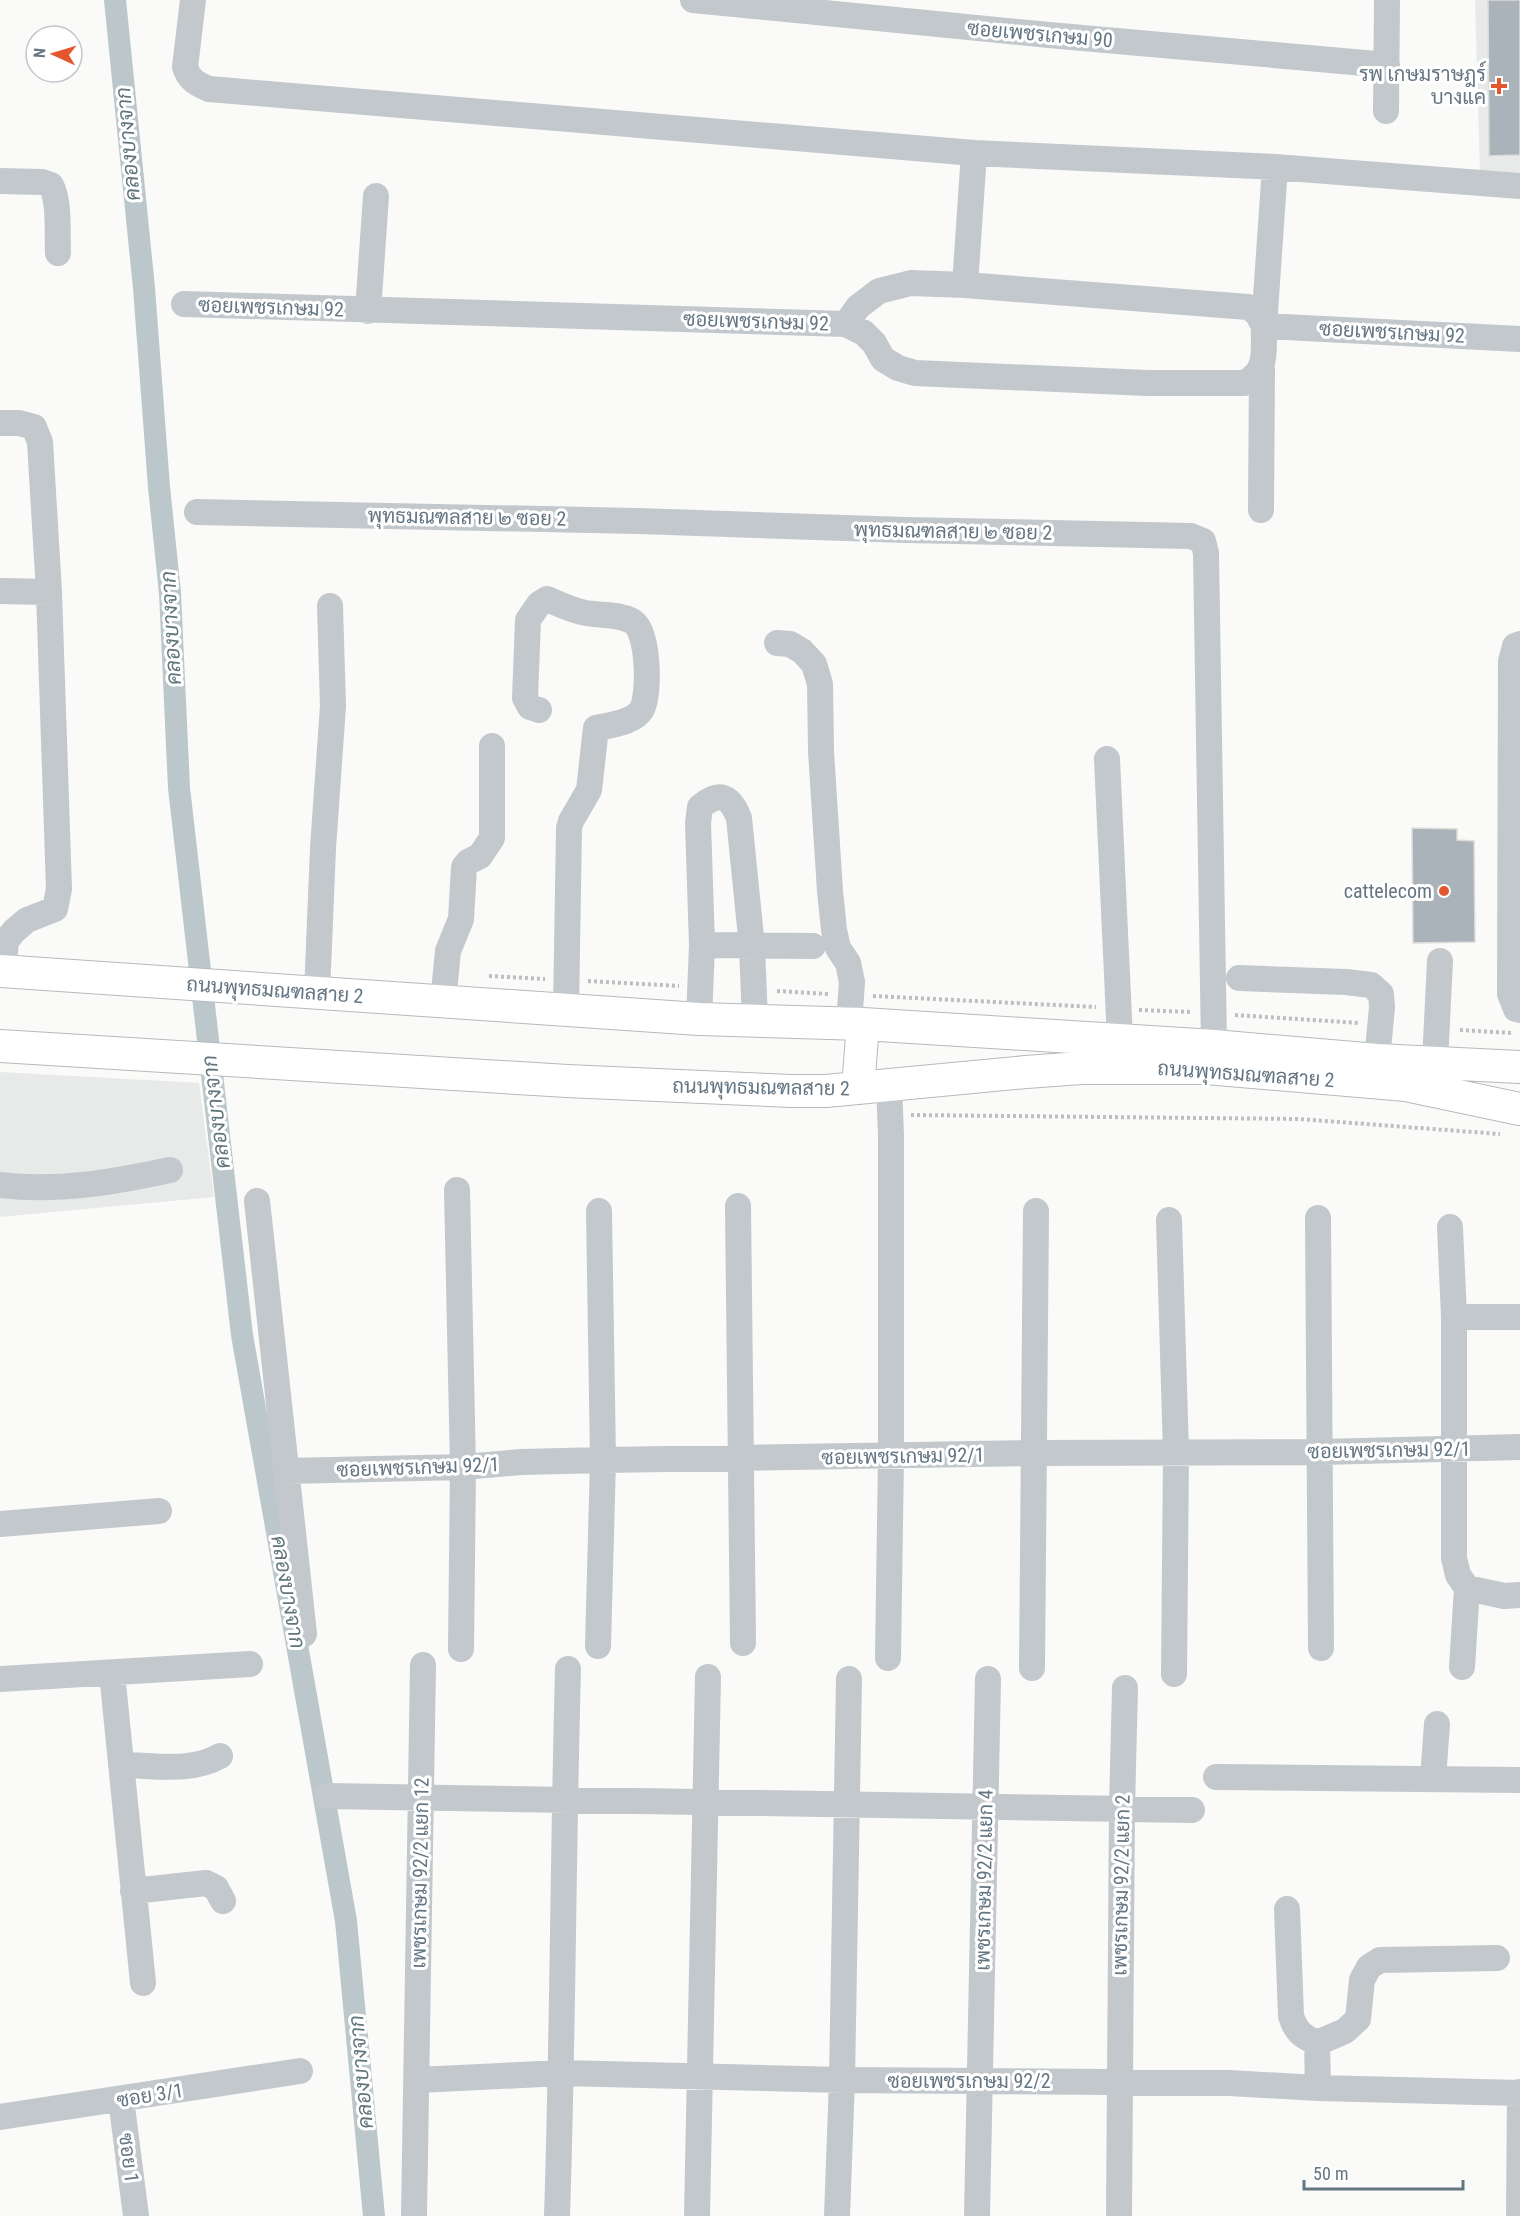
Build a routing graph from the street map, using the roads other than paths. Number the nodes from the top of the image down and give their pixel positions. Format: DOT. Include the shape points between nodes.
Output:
graph roads {
  1 [pos="193,0"];
  2 [pos="693,0"];
  3 [pos="1387,0"];
  4 [pos="1387,65"];
  5 [pos="1386,111"];
  6 [pos="974,153"];
  7 [pos="1275,167"];
  8 [pos="0,181"];
  9 [pos="1520,186"];
  10 [pos="376,196"];
  11 [pos="58,253"];
  12 [pos="965,285"];
  13 [pos="184,304"];
  14 [pos="368,311"];
  15 [pos="846,324"];
  16 [pos="1264,326"];
  17 [pos="1520,339"];
  18 [pos="1262,368"];
  19 [pos="0,423"];
  20 [pos="1261,510"];
  21 [pos="197,512"];
  22 [pos="0,591"];
  23 [pos="49,592"];
  24 [pos="330,606"];
  25 [pos="777,643"];
  26 [pos="1520,644"];
  27 [pos="539,710"];
  28 [pos="492,746"];
  29 [pos="1107,759"];
  30 [pos="702,945"];
  31 [pos="813,946"];
  32 [pos="752,947"];
  33 [pos="1440,961"];
  34 [pos="1,971"];
  35 [pos="1239,978"];
  36 [pos="311,992"];
  37 [pos="443,1002"];
  38 [pos="566,1010"];
  39 [pos="1520,1010"];
  40 [pos="699,1019"];
  41 [pos="755,1021"];
  42 [pos="856,1024"];
  43 [pos="1120,1040"];
  44 [pos="0,1046"];
  45 [pos="1214,1046"];
  46 [pos="1377,1060"];
  47 [pos="1435,1062"];
  48 [pos="1520,1067"];
  49 [pos="858,1088"];
  50 [pos="890,1100"];
  51 [pos="1514,1122"];
  52 [pos="170,1170"];
  53 [pos="0,1185"];
  54 [pos="457,1190"];
  55 [pos="257,1201"];
  56 [pos="738,1206"];
  57 [pos="599,1211"];
  58 [pos="1036,1211"];
  59 [pos="1318,1218"];
  60 [pos="1169,1220"];
  61 [pos="1450,1227"];
  62 [pos="1454,1317"];
  63 [pos="1520,1317"];
  64 [pos="1520,1447"];
  65 [pos="1454,1449"];
  66 [pos="1321,1452"];
  67 [pos="1034,1453"];
  68 [pos="1176,1453"];
  69 [pos="891,1456"];
  70 [pos="741,1459"];
  71 [pos="603,1460"];
  72 [pos="463,1467"];
  73 [pos="287,1471"];
  74 [pos="159,1511"];
  75 [pos="0,1524"];
  76 [pos="1467,1588"];
  77 [pos="1520,1595"];
  78 [pos="304,1634"];
  79 [pos="743,1643"];
  80 [pos="598,1646"];
  81 [pos="1321,1648"];
  82 [pos="461,1649"];
  83 [pos="888,1658"];
  84 [pos="250,1664"];
  85 [pos="423,1665"];
  86 [pos="1462,1667"];
  87 [pos="1032,1668"];
  88 [pos="568,1669"];
  89 [pos="112,1672"];
  90 [pos="1174,1674"];
  91 [pos="708,1677"];
  92 [pos="0,1679"];
  93 [pos="849,1679"];
  94 [pos="988,1679"];
  95 [pos="1125,1688"];
  96 [pos="1437,1724"];
  97 [pos="220,1756"];
  98 [pos="121,1765"];
  99 [pos="1216,1777"];
  100 [pos="1433,1779"];
  101 [pos="1520,1779"];
  102 [pos="326,1796"];
  103 [pos="421,1797"];
  104 [pos="565,1798"];
  105 [pos="705,1801"];
  106 [pos="846,1804"];
  107 [pos="985,1805"];
  108 [pos="1122,1807"];
  109 [pos="1192,1810"];
  110 [pos="133,1891"];
  111 [pos="223,1901"];
  112 [pos="1287,1910"];
  113 [pos="1497,1958"];
  114 [pos="143,1983"];
  115 [pos="1317,2043"];
  116 [pos="300,2071"];
  117 [pos="562,2073"];
  118 [pos="700,2076"];
  119 [pos="418,2080"];
  120 [pos="842,2080"];
  121 [pos="980,2081"];
  122 [pos="1120,2083"];
  123 [pos="1318,2088"];
  124 [pos="1520,2092"];
  125 [pos="121,2099"];
  126 [pos="0,2116"];
  127 [pos="136,2216"];
  128 [pos="414,2216"];
  129 [pos="557,2216"];
  130 [pos="697,2216"];
  131 [pos="837,2216"];
  132 [pos="977,2216"];
  133 [pos="1119,2216"];
  134 [pos="1519,2216"];
  1 -- 6 [label="street" via="185,67 188,76 209,89"];
  2 -- 4 [label="street, ซอยเพชรเกษม 90"];
  3 -- 4 [label="street"];
  4 -- 5 [label="street"];
  6 -- 7 [label="street"];
  6 -- 12 [label="street"];
  7 -- 9 [label="street"];
  7 -- 16 [label="street"];
  8 -- 11 [label="street" via="51,185"];
  10 -- 14 [label="street"];
  12 -- 15 [label="street" via="911,283 879,291 858,307"];
  12 -- 16 [label="street" via="1248,307 1257,313"];
  13 -- 14 [label="street, ซอยเพชรเกษม 92"];
  14 -- 15 [label="street, ซอยเพชรเกษม 92"];
  15 -- 18 [label="street, ซอยเพชรเกษม 92" via="864,333 883,359 915,373 1226,384 1244,383"];
  16 -- 17 [label="street, ซอยเพชรเกษม 92"];
  16 -- 18 [label="street"];
  18 -- 20 [label="street"];
  19 -- 23 [label="street" via="34,427 40,442"];
  21 -- 45 [label="street, พุทธมณฑลสาย ๒ ซอย 2" via="1191,536 1203,541"];
  22 -- 23 [label="street"];
  23 -- 34 [label="street" via="59,889 55,909 27,920 6,941"];
  24 -- 36 [label="street" via="333,706"];
  25 -- 42 [label="street" via="790,644 802,651 814,664 820,684 834,930 838,948 849,963"];
  26 -- 39 [label="street" via="1515,646 1511,661 1510,994"];
  27 -- 38 [label="street" via="530,707 525,698 528,620 539,604 547,599 585,613 613,614 634,622 642,634 647,666 641,710 630,720 596,728 589,790 569,828"];
  28 -- 37 [label="street" via="492,838 480,856 464,867 461,919 448,951"];
  29 -- 43 [label="street"];
  30 -- 32 [label="street"];
  30 -- 32 [label="street" via="700,807 710,799 724,798 734,803 739,818"];
  30 -- 40 [label="street"];
  31 -- 32 [label="street"];
  32 -- 41 [label="street"];
  33 -- 47 [label="street"];
  34 -- 36 [label="main road, ถนนพุทธมณฑลสาย 2"];
  35 -- 46 [label="street" via="1371,986 1381,994"];
  36 -- 37 [label="main road, ถนนพุทธมณฑลสาย 2"];
  37 -- 38 [label="main road, ถนนพุทธมณฑลสาย 2"];
  38 -- 40 [label="main road, ถนนพุทธมณฑลสาย 2"];
  40 -- 41 [label="main road, ถนนพุทธมณฑลสาย 2"];
  41 -- 42 [label="main road, ถนนพุทธมณฑลสาย 2"];
  42 -- 43 [label="main road, ถนนพุทธมณฑลสาย 2"];
  42 -- 49 [label="main road"];
  43 -- 45 [label="main road, ถนนพุทธมณฑลสาย 2"];
  44 -- 49 [label="main road, ถนนพุทธมณฑลสาย 2" via="567,1081 791,1091"];
  45 -- 46 [label="main road, ถนนพุทธมณฑลสาย 2"];
  46 -- 47 [label="main road, ถนนพุทธมณฑลสาย 2"];
  47 -- 48 [label="main road, ถนนพุทธมณฑลสาย 2"];
  49 -- 50 [label="main road, ถนนพุทธมณฑลสาย 2"];
  50 -- 51 [label="main road, ถนนพุทธมณฑลสาย 2" via="1026,1072 1206,1068 1406,1085"];
  50 -- 69 [label="street"];
  52 -- 53 [label="street" via="75,1186"];
  54 -- 72 [label="street"];
  55 -- 73 [label="street"];
  56 -- 70 [label="street"];
  57 -- 71 [label="street"];
  58 -- 67 [label="street"];
  59 -- 66 [label="street"];
  60 -- 68 [label="street"];
  61 -- 62 [label="street"];
  62 -- 63 [label="street"];
  62 -- 65 [label="street"];
  64 -- 65 [label="street, ซอยเพชรเกษม 92/1"];
  65 -- 66 [label="street, ซอยเพชรเกษม 92/1"];
  65 -- 76 [label="street" via="1454,1558 1458,1575"];
  66 -- 68 [label="street, ซอยเพชรเกษม 92/1"];
  66 -- 81 [label="street"];
  67 -- 68 [label="street, ซอยเพชรเกษม 92/1"];
  67 -- 69 [label="street, ซอยเพชรเกษม 92/1"];
  67 -- 87 [label="street"];
  68 -- 90 [label="street"];
  69 -- 70 [label="street, ซอยเพชรเกษม 92/1"];
  69 -- 83 [label="street"];
  70 -- 71 [label="street, ซอยเพชรเกษม 92/1"];
  70 -- 79 [label="street"];
  71 -- 72 [label="street, ซอยเพชรเกษม 92/1"];
  71 -- 80 [label="street"];
  72 -- 73 [label="street, ซอยเพชรเกษม 92/1"];
  72 -- 82 [label="street"];
  73 -- 78 [label="street"];
  74 -- 75 [label="street"];
  76 -- 77 [label="street" via="1504,1596"];
  76 -- 86 [label="street"];
  84 -- 89 [label="street"];
  85 -- 103 [label="street, เพชรเกษม 92/2 แยก 12"];
  88 -- 104 [label="street"];
  89 -- 92 [label="street"];
  89 -- 98 [label="street"];
  91 -- 105 [label="street"];
  93 -- 106 [label="street"];
  94 -- 107 [label="street, เพชรเกษม 92/2 แยก 4"];
  95 -- 108 [label="street, เพชรเกษม 92/2 แยก 2"];
  96 -- 100 [label="street"];
  97 -- 98 [label="street" via="188,1767"];
  98 -- 110 [label="street"];
  99 -- 100 [label="street"];
  100 -- 101 [label="street"];
  102 -- 103 [label="street"];
  103 -- 104 [label="street"];
  103 -- 119 [label="street, เพชรเกษม 92/2 แยก 12"];
  104 -- 105 [label="street"];
  104 -- 117 [label="street"];
  105 -- 106 [label="street"];
  105 -- 118 [label="street"];
  106 -- 107 [label="street"];
  106 -- 120 [label="street"];
  107 -- 108 [label="street"];
  107 -- 121 [label="street, เพชรเกษม 92/2 แยก 4"];
  108 -- 109 [label="street"];
  108 -- 122 [label="street, เพชรเกษม 92/2 แยก 2"];
  110 -- 111 [label="street" via="206,1883 216,1888"];
  110 -- 114 [label="street"];
  112 -- 115 [label="street" via="1291,2016 1295,2029"];
  113 -- 115 [label="street" via="1380,1960 1369,1967 1362,1980 1358,2019 1346,2031"];
  115 -- 123 [label="street"];
  116 -- 125 [label="street, ซอย 3/1"];
  117 -- 118 [label="street, ซอยเพชรเกษม 92/2"];
  117 -- 119 [label="street, ซอยเพชรเกษม 92/2"];
  117 -- 129 [label="street"];
  118 -- 120 [label="street, ซอยเพชรเกษม 92/2"];
  118 -- 130 [label="street"];
  119 -- 128 [label="street, เพชรเกษม 92/2 แยก 12"];
  120 -- 121 [label="street, ซอยเพชรเกษม 92/2"];
  120 -- 131 [label="street"];
  121 -- 122 [label="street, ซอยเพชรเกษม 92/2"];
  121 -- 132 [label="street, เพชรเกษม 92/2 แยก 4"];
  122 -- 123 [label="street, ซอยเพชรเกษม 92/2"];
  122 -- 133 [label="street, เพชรเกษม 92/2 แยก 2"];
  123 -- 124 [label="street, ซอยเพชรเกษม 92/2"];
  124 -- 134 [label="street"];
  125 -- 126 [label="street, ซอย 3/1"];
  125 -- 127 [label="street, ซอย 1"];
}
